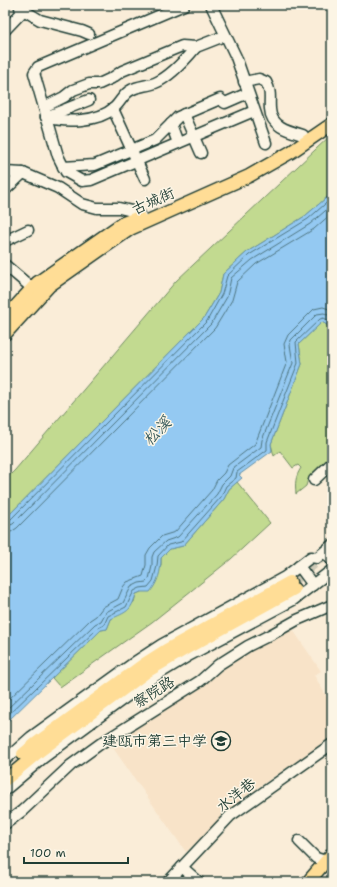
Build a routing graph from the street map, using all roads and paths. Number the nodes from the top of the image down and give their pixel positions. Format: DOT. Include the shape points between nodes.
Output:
graph roads {
  1 [pos="184,5"];
  2 [pos="211,5"];
  3 [pos="24,7"];
  4 [pos="220,24"];
  5 [pos="5,25"];
  6 [pos="5,30"];
  7 [pos="89,34"];
  8 [pos="219,38"];
  9 [pos="196,47"];
  10 [pos="231,47"];
  11 [pos="244,82"];
  12 [pos="248,93"];
  13 [pos="89,100"];
  14 [pos="225,103"];
  15 [pos="113,109"];
  16 [pos="254,111"];
  17 [pos="45,112"];
  18 [pos="184,114"];
  19 [pos="332,115"];
  20 [pos="232,120"];
  21 [pos="170,124"];
  22 [pos="332,124"];
  23 [pos="303,135"];
  24 [pos="194,137"];
  25 [pos="151,141"];
  26 [pos="178,143"];
  27 [pos="266,143"];
  28 [pos="131,150"];
  29 [pos="156,152"];
  30 [pos="201,153"];
  31 [pos="137,161"];
  32 [pos="95,165"];
  33 [pos="64,167"];
  34 [pos="5,172"];
  35 [pos="23,173"];
  36 [pos="100,176"];
  37 [pos="145,179"];
  38 [pos="5,190"];
  39 [pos="141,216"];
  40 [pos="28,230"];
  41 [pos="5,240"];
  42 [pos="5,265"];
  43 [pos="32,288"];
  44 [pos="5,318"];
  45 [pos="5,334"];
  46 [pos="332,463"];
  47 [pos="314,480"];
  48 [pos="328,549"];
  49 [pos="332,561"];
  50 [pos="299,566"];
  51 [pos="332,570"];
  52 [pos="313,585"];
  53 [pos="332,605"];
  54 [pos="332,744"];
  55 [pos="5,760"];
  56 [pos="5,769"];
  57 [pos="5,780"];
  58 [pos="5,790"];
  59 [pos="5,824"];
  60 [pos="299,841"];
  61 [pos="330,861"];
  62 [pos="182,867"];
  63 [pos="168,882"];
  64 [pos="199,882"];
  65 [pos="308,882"];
  66 [pos="315,882"];
  1 -- 17 [label="street" via="38,67 34,73"];
  2 -- 4 [label="street"];
  3 -- 5 [label="street"];
  3 -- 6 [label="street"];
  3 -- 7 [label="street" via="40,20"];
  4 -- 8 [label="street"];
  4 -- 10 [label="street"];
  8 -- 9 [label="street"];
  8 -- 10 [label="street"];
  9 -- 15 [label="street" via="166,76 156,83 130,90"];
  9 -- 17 [label="street" via="182,46 122,71 99,84 88,84 73,90"];
  10 -- 11 [label="street"];
  11 -- 12 [label="street"];
  11 -- 23 [label="street" via="259,79 266,82 271,93 270,111 277,125"];
  12 -- 14 [label="street"];
  12 -- 16 [label="street"];
  13 -- 17 [label="street"];
  14 -- 18 [label="street" via="220,99"];
  14 -- 20 [label="street"];
  15 -- 17 [label="street" via="101,116 65,121 57,120"];
  15 -- 28 [label="street"];
  16 -- 20 [label="street"];
  16 -- 27 [label="street"];
  17 -- 33 [label="street" via="58,156"];
  18 -- 21 [label="street"];
  18 -- 24 [label="street"];
  19 -- 23 [label="main road, 古城街"];
  20 -- 24 [label="street"];
  21 -- 25 [label="street"];
  21 -- 26 [label="street"];
  22 -- 45 [label="main road, 古城街" via="249,176 130,229 50,285"];
  23 -- 39 [label="main road, 古城街" via="244,170"];
  24 -- 26 [label="street"];
  24 -- 30 [label="street"];
  25 -- 28 [label="street"];
  25 -- 29 [label="street"];
  26 -- 29 [label="street"];
  28 -- 31 [label="street"];
  28 -- 32 [label="street"];
  29 -- 31 [label="street"];
  31 -- 36 [label="street"];
  31 -- 37 [label="street"];
  32 -- 33 [label="street"];
  32 -- 36 [label="street"];
  33 -- 36 [label="street" via="66,172 82,181"];
  34 -- 35 [label="street"];
  35 -- 38 [label="street"];
  35 -- 39 [label="street" via="58,188 82,204 97,208 119,208 136,212"];
  39 -- 43 [label="main road, 古城街" via="123,224"];
  40 -- 41 [label="street"];
  42 -- 43 [label="street"];
  43 -- 44 [label="main road, 古城街"];
  46 -- 47 [label="street"];
  48 -- 49 [label="street"];
  48 -- 50 [label="street" via="317,558 312,557"];
  50 -- 52 [label="street"];
  50 -- 55 [label="street" via="285,577 161,644 31,738"];
  51 -- 52 [label="street"];
  52 -- 58 [label="street" via="293,600 152,678 43,758"];
  53 -- 59 [label="street, 察院路" via="248,646 218,665 200,681 100,744 71,765"];
  54 -- 62 [label="street, 水洋巷" via="230,816"];
  56 -- 57 [label="main road" via="144,664 292,585 148,671 40,750"];
  60 -- 61 [label="street" via="316,858"];
  61 -- 65 [label="main road"];
  61 -- 66 [label="main road"];
  62 -- 63 [label="street, 水洋巷"];
  62 -- 64 [label="street"];
}
